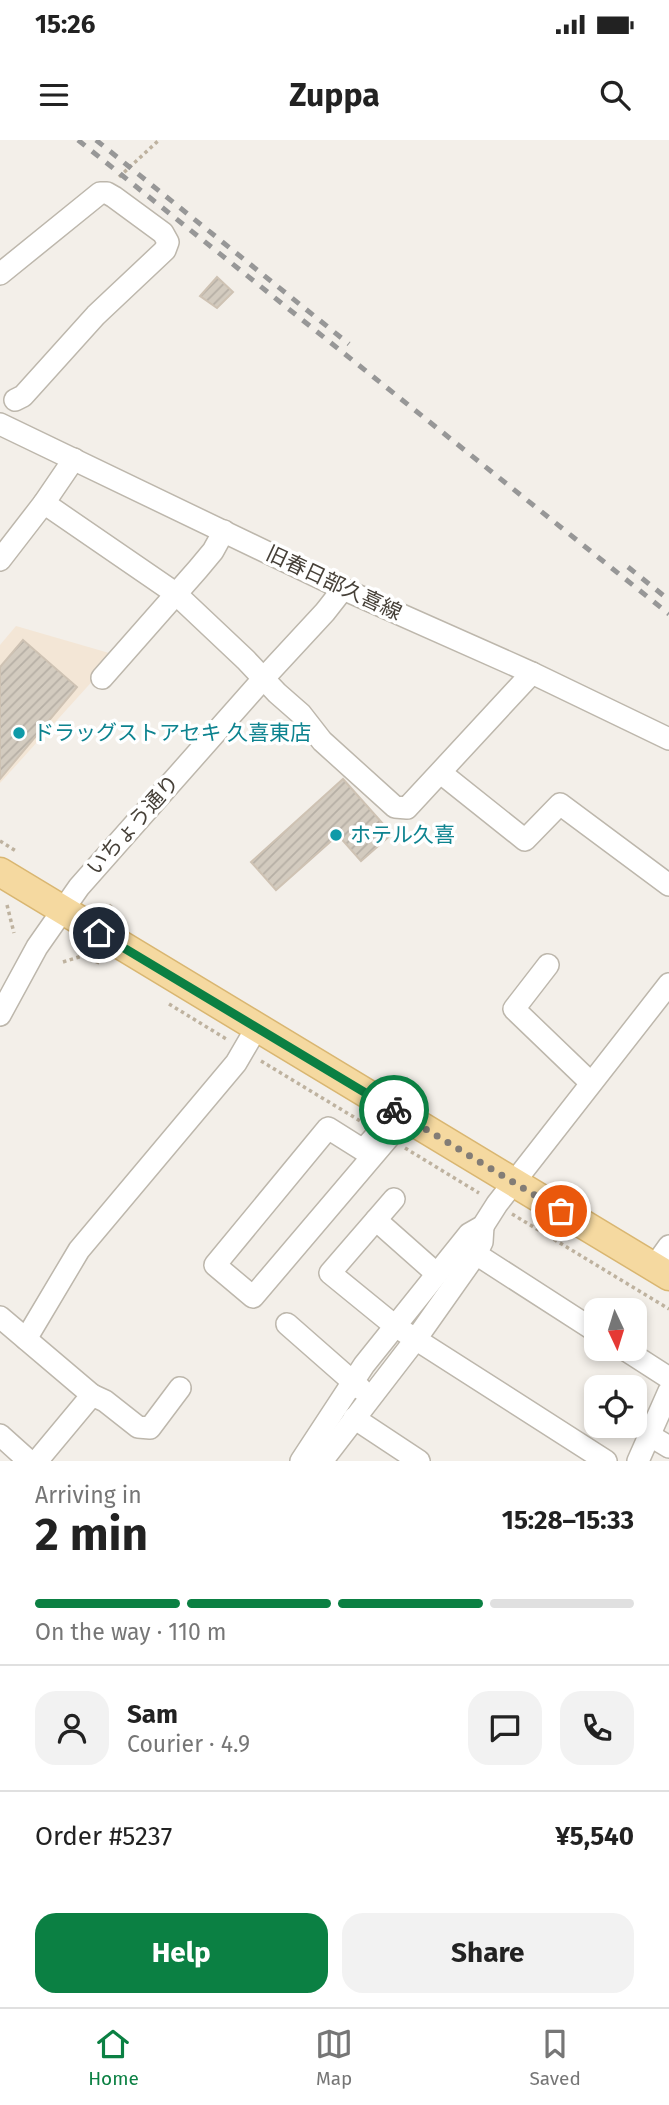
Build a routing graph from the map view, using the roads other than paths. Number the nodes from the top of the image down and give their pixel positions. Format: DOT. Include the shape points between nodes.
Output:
graph roads {
  1 [pos="0,274"];
  2 [pos="8,394"];
  3 [pos="3,426"];
  4 [pos="74,459"];
  5 [pos="44,503"];
  6 [pos="224,531"];
  7 [pos="0,560"];
  8 [pos="343,589"];
  9 [pos="176,594"];
  10 [pos="533,673"];
  11 [pos="102,678"];
  12 [pos="263,678"];
  13 [pos="669,739"];
  14 [pos="441,773"];
  15 [pos="0,872"];
  16 [pos="669,885"];
  17 [pos="61,910"];
  18 [pos="548,965"];
  19 [pos="669,984"];
  20 [pos="1,1013"];
  21 [pos="257,1027"];
  22 [pos="591,1083"];
  23 [pos="401,1114"];
  24 [pos="514,1183"];
  25 [pos="394,1199"];
  26 [pos="376,1220"];
  27 [pos="483,1226"];
  28 [pos="476,1254"];
  29 [pos="664,1263"];
  30 [pos="438,1274"];
  31 [pos="0,1317"];
  32 [pos="287,1324"];
  33 [pos="584,1324"];
  34 [pos="395,1326"];
  35 [pos="26,1339"];
  36 [pos="416,1339"];
  37 [pos="644,1362"];
  38 [pos="669,1378"];
  39 [pos="353,1380"];
  40 [pos="180,1388"];
  41 [pos="669,1391"];
  42 [pos="92,1395"];
  43 [pos="369,1398"];
  44 [pos="354,1418"];
  45 [pos="0,1435"];
  46 [pos="649,1435"];
  47 [pos="669,1447"];
  48 [pos="29,1461"];
  49 [pos="37,1461"];
  50 [pos="301,1461"];
  51 [pos="322,1461"];
  52 [pos="419,1461"];
  53 [pos="606,1461"];
  54 [pos="638,1461"];
  1 -- 2 [label="street" via="92,198 107,193 163,233 168,242 23,396"];
  2 -- 3 [label="street" via="15,407"];
  3 -- 4 [label="street, 旧春日部久喜線"];
  4 -- 5 [label="street"];
  4 -- 6 [label="street, 旧春日部久喜線"];
  5 -- 7 [label="street"];
  5 -- 9 [label="street"];
  6 -- 8 [label="street, 旧春日部久喜線"];
  6 -- 9 [label="street"];
  8 -- 10 [label="street, 旧春日部久喜線"];
  8 -- 12 [label="street, いちょう通り"];
  9 -- 11 [label="street"];
  9 -- 12 [label="street"];
  10 -- 13 [label="street, 旧春日部久喜線"];
  10 -- 14 [label="street"];
  12 -- 14 [label="street" via="302,714 322,741 395,807 407,808"];
  12 -- 17 [label="street, いちょう通り"];
  14 -- 16 [label="street" via="525,840 560,804"];
  15 -- 17 [label="main road"];
  17 -- 20 [label="street, いちょう通り"];
  17 -- 21 [label="main road"];
  18 -- 22 [label="street" via="514,1009"];
  19 -- 22 [label="street"];
  21 -- 23 [label="main road"];
  21 -- 35 [label="street" via="236,1063 79,1250"];
  22 -- 24 [label="street"];
  23 -- 23 [label="street" via="253,1297 215,1265 328,1128 363,1150"];
  23 -- 24 [label="main road"];
  24 -- 27 [label="street"];
  24 -- 29 [label="main road"];
  25 -- 26 [label="street"];
  26 -- 30 [label="street"];
  26 -- 34 [label="street" via="330,1273"];
  27 -- 28 [label="street"];
  27 -- 30 [label="street" via="469,1234"];
  28 -- 33 [label="street"];
  28 -- 36 [label="street"];
  30 -- 34 [label="street"];
  31 -- 35 [label="street"];
  32 -- 39 [label="street"];
  34 -- 36 [label="street"];
  34 -- 39 [label="street"];
  35 -- 42 [label="street"];
  36 -- 43 [label="street"];
  36 -- 53 [label="street"];
  37 -- 38 [label="street"];
  39 -- 43 [label="street"];
  39 -- 50 [label="street"];
  40 -- 42 [label="street" via="150,1428 144,1429"];
  41 -- 46 [label="street"];
  42 -- 49 [label="street"];
  43 -- 44 [label="street"];
  44 -- 51 [label="street"];
  44 -- 52 [label="street"];
  45 -- 48 [label="street"];
  46 -- 47 [label="street"];
  46 -- 54 [label="street"];
}
